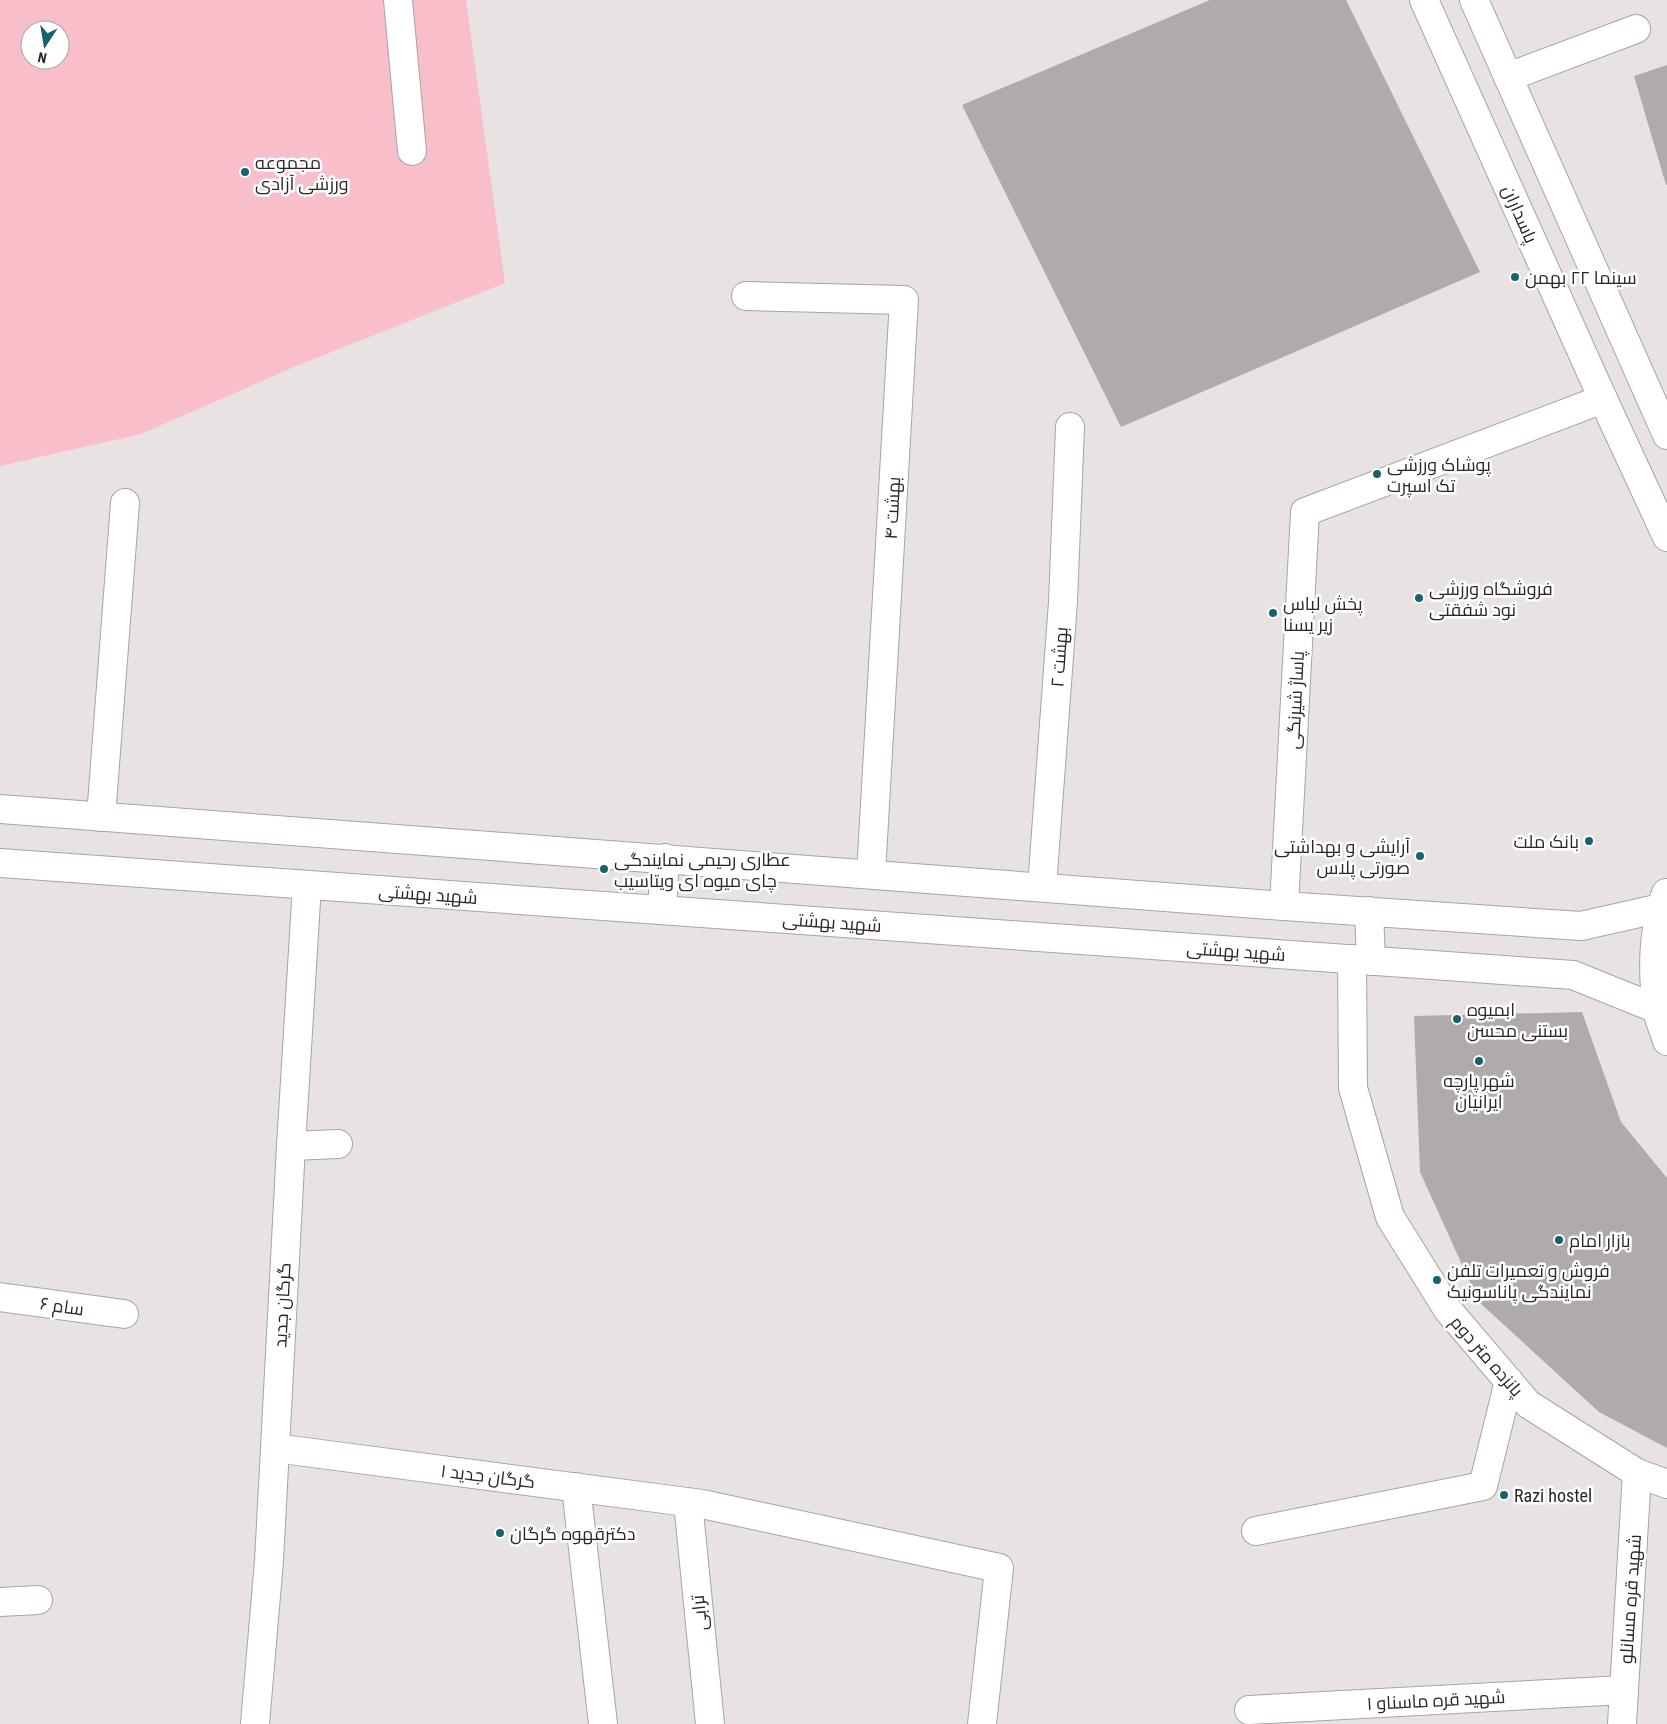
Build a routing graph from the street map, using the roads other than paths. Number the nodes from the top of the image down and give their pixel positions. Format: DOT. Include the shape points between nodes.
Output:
graph roads {
  1 [pos="398,0"];
  2 [pos="1424,0"];
  3 [pos="1474,0"];
  4 [pos="1636,29"];
  5 [pos="1508,77"];
  6 [pos="412,151"];
  7 [pos="746,296"];
  8 [pos="1603,399"];
  9 [pos="1070,427"];
  10 [pos="1667,435"];
  11 [pos="126,503"];
  12 [pos="1667,537"];
  13 [pos="0,809"];
  14 [pos="101,817"];
  15 [pos="665,858"];
  16 [pos="0,864"];
  17 [pos="871,874"];
  18 [pos="307,885"];
  19 [pos="1042,887"];
  20 [pos="1664,900"];
  21 [pos="1284,906"];
  22 [pos="662,910"];
  23 [pos="1369,911"];
  24 [pos="1362,960"];
  25 [pos="1657,1009"];
  26 [pos="1667,1041"];
  27 [pos="338,1144"];
  28 [pos="291,1146"];
  29 [pos="0,1297"];
  30 [pos="124,1314"];
  31 [pos="1509,1382"];
  32 [pos="275,1448"];
  33 [pos="1637,1473"];
  34 [pos="1667,1484"];
  35 [pos="576,1487"];
  36 [pos="695,1503"];
  37 [pos="1256,1531"];
  38 [pos="38,1600"];
  39 [pos="0,1602"];
  40 [pos="1624,1690"];
  41 [pos="1249,1710"];
  42 [pos="255,1724"];
  43 [pos="603,1724"];
  44 [pos="710,1724"];
  45 [pos="982,1724"];
  46 [pos="1622,1724"];
  1 -- 6 [label="street"];
  2 -- 8 [label="street, پاسداران"];
  3 -- 5 [label="street"];
  4 -- 5 [label="street"];
  5 -- 10 [label="street"];
  7 -- 17 [label="street, ۴ بهشت" via="904,300"];
  8 -- 12 [label="street, پاسداران"];
  8 -- 21 [label="street, پاساژ شیرنگی" via="1305,512"];
  9 -- 19 [label="street, بهشت ۲" via="1063,602"];
  11 -- 14 [label="street"];
  13 -- 14 [label="street"];
  14 -- 15 [label="street"];
  15 -- 17 [label="street"];
  15 -- 22 [label="street"];
  16 -- 18 [label="street, شهید بهشتی"];
  17 -- 19 [label="street"];
  18 -- 22 [label="street, شهید بهشتی"];
  18 -- 28 [label="street, گرگان جدید"];
  19 -- 21 [label="street"];
  20 -- 23 [label="street" via="1581,926"];
  20 -- 25 [label="street" via="1654,958"];
  21 -- 23 [label="street"];
  22 -- 24 [label="street, شهید بهشتی"];
  23 -- 24 [label="street, پانزده متر دوم"];
  24 -- 25 [label="street, شهید بهشتی" via="1573,975"];
  24 -- 31 [label="street, پانزده متر دوم" via="1353,1088 1390,1217 1448,1310"];
  25 -- 26 [label="street"];
  27 -- 28 [label="street"];
  28 -- 32 [label="street, گرگان جدید"];
  29 -- 30 [label="street, ۶ سام"];
  31 -- 33 [label="street, پانزده متر دوم" via="1528,1404"];
  31 -- 37 [label="street" via="1483,1486"];
  32 -- 35 [label="street, گرگان جدید ۱"];
  32 -- 42 [label="street, گرگان جدید"];
  33 -- 34 [label="street, پانزده متر دوم"];
  33 -- 40 [label="street, شهید قره مسانلو"];
  35 -- 36 [label="street, گرگان جدید ۱"];
  35 -- 43 [label="street"];
  36 -- 44 [label="street, ترابی"];
  36 -- 45 [label="street, گرگان جدید ۱" via="999,1568"];
  38 -- 39 [label="street"];
  40 -- 41 [label="street, ۱ شهید قره ماسناو"];
  40 -- 46 [label="street, شهید قره مسانلو"];
}
